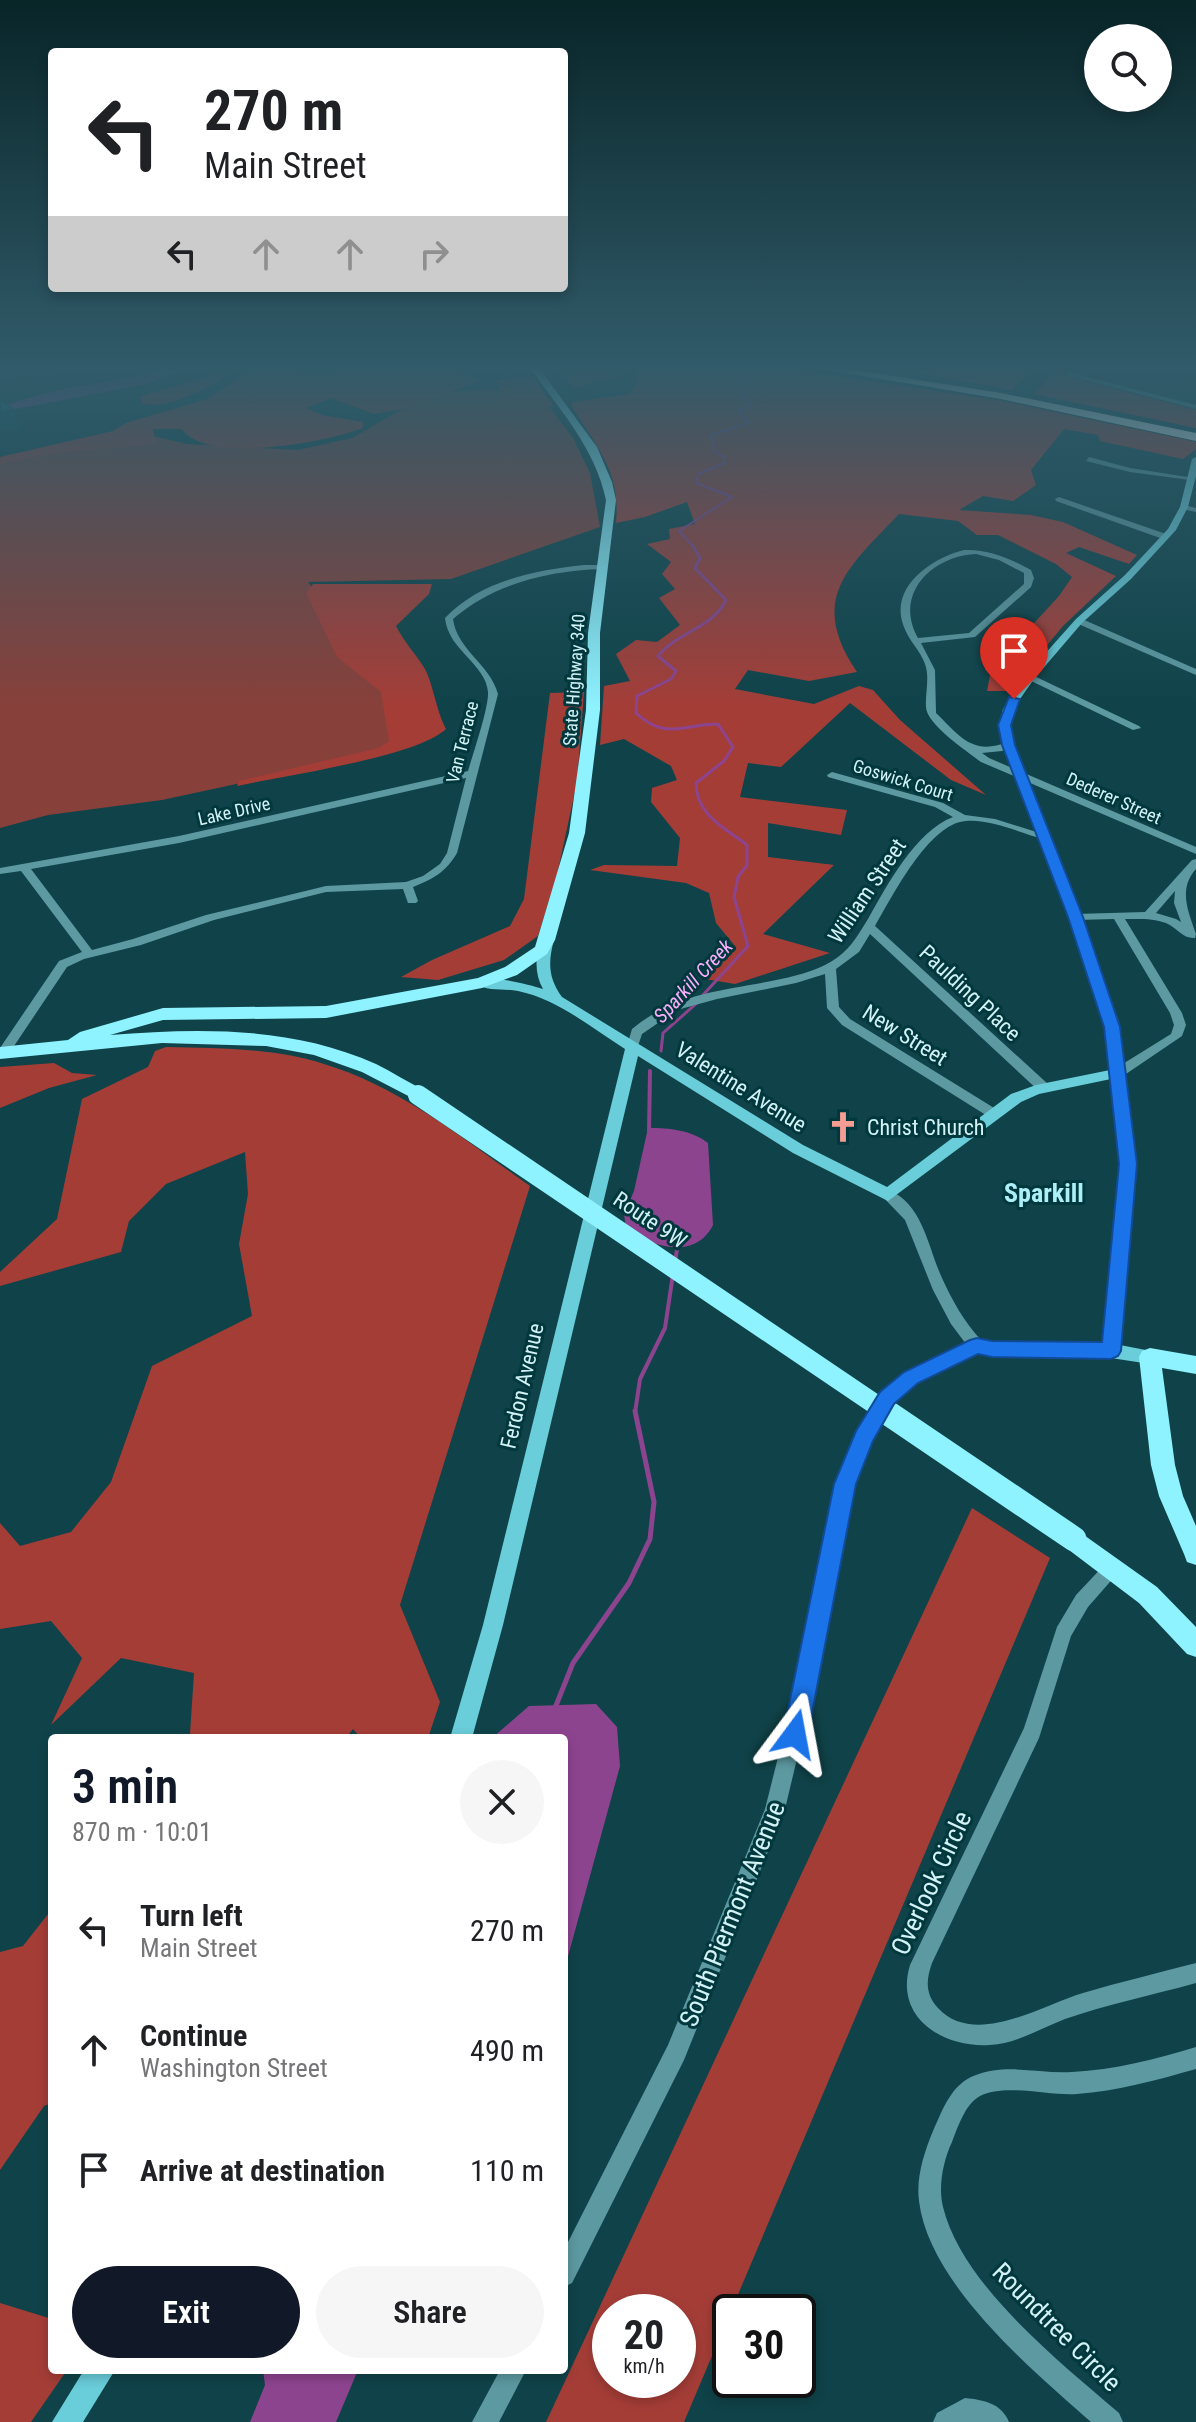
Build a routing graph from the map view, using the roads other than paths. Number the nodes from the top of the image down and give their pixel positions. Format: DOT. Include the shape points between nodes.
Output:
graph roads {
  1 [pos="607,481"];
  2 [pos="1189,481"];
  3 [pos="1059,499"];
  4 [pos="1184,507"];
  5 [pos="1196,510"];
  6 [pos="1166,537"];
  7 [pos="602,567"];
  8 [pos="1079,621"];
  9 [pos="915,641"];
  10 [pos="1196,672"];
  11 [pos="1030,677"];
  12 [pos="1136,728"];
  13 [pos="962,743"];
  14 [pos="1008,745"];
  15 [pos="474,773"];
  16 [pos="832,775"];
  17 [pos="1019,775"];
  18 [pos="963,818"];
  19 [pos="1044,836"];
  20 [pos="1196,851"];
  21 [pos="1196,862"];
  22 [pos="24,867"];
  23 [pos="0,871"];
  24 [pos="1182,879"];
  25 [pos="407,885"];
  26 [pos="412,901"];
  27 [pos="1148,915"];
  28 [pos="1076,917"];
  29 [pos="1118,917"];
  30 [pos="869,927"];
  31 [pos="1193,939"];
  32 [pos="547,940"];
  33 [pos="89,954"];
  34 [pos="830,968"];
  35 [pos="482,983"];
  36 [pos="564,1004"];
  37 [pos="74,1044"];
  38 [pos="633,1046"];
  39 [pos="2,1052"];
  40 [pos="1118,1073"];
  41 [pos="1044,1088"];
  42 [pos="994,1114"];
  43 [pos="888,1195"];
  44 [pos="977,1346"];
  45 [pos="1111,1351"];
  46 [pos="1150,1357"];
  47 [pos="1196,1365"];
  48 [pos="1196,1554"];
  49 [pos="1114,1567"];
  50 [pos="1196,1645"];
  51 [pos="462,1734"];
  52 [pos="1196,1973"];
  53 [pos="1196,2058"];
  54 [pos="568,2267"];
  55 [pos="98,2374"];
  56 [pos="512,2374"];
  57 [pos="66,2422"];
  58 [pos="485,2422"];
  59 [pos="946,2422"];
  60 [pos="996,2422"];
  61 [pos="1110,2422"];
  1 -- 7 [label="main road, State Highway 340" via="611,500"];
  2 -- 4 [label="main road"];
  3 -- 6 [label="street"];
  4 -- 5 [label="street"];
  4 -- 6 [label="main road"];
  6 -- 8 [label="main road"];
  7 -- 15 [label="street, Van Terrace" via="543,572 468,603 449,618 452,633 493,684"];
  7 -- 32 [label="main road, State Highway 340" via="593,710 577,833"];
  8 -- 10 [label="street"];
  8 -- 11 [label="main road"];
  9 -- 9 [label="street, Dederer Street" via="972,635 1028,585 1028,572 983,552 943,556 909,591 905,619"];
  9 -- 13 [label="street, Dederer Street" via="929,664 931,714"];
  11 -- 12 [label="street"];
  11 -- 14 [label="main road" via="1008,709"];
  13 -- 14 [label="street" via="990,751"];
  13 -- 17 [label="street, Dederer Street"];
  14 -- 17 [label="main road"];
  15 -- 22 [label="street, Lake Drive" via="154,845"];
  15 -- 25 [label="street, Van Terrace" via="452,853 444,866"];
  16 -- 18 [label="street, Goswick Court" via="939,805"];
  17 -- 19 [label="main road"];
  17 -- 20 [label="street, Dederer Street"];
  18 -- 19 [label="street"];
  18 -- 30 [label="street, William Street" via="942,823 930,834"];
  19 -- 28 [label="main road"];
  21 -- 24 [label="street"];
  22 -- 23 [label="street, Lake Drive"];
  22 -- 33 [label="street"];
  24 -- 27 [label="street"];
  24 -- 31 [label="street" via="1180,903"];
  25 -- 26 [label="street"];
  25 -- 33 [label="street, Van Terrace" via="326,889"];
  27 -- 29 [label="street"];
  27 -- 31 [label="street" via="1172,921"];
  28 -- 29 [label="street"];
  28 -- 40 [label="main road" via="1111,1018"];
  29 -- 40 [label="street" via="1180,1025 1176,1036"];
  30 -- 34 [label="street, William Street" via="850,956"];
  30 -- 41 [label="street, Paulding Place"];
  32 -- 35 [label="main road" via="528,960"];
  32 -- 36 [label="main road, State Highway 340" via="543,978"];
  33 -- 39 [label="street, Van Terrace" via="63,964"];
  34 -- 38 [label="street, William Street" via="673,1006 636,1032"];
  34 -- 42 [label="street, New Street" via="833,1008 846,1022"];
  35 -- 36 [label="main road, Valentine Avenue" via="528,988"];
  35 -- 37 [label="main road, Valentine Avenue" via="326,1012 163,1014"];
  36 -- 38 [label="main road, Valentine Avenue"];
  37 -- 39 [label="main road, Route 9W"];
  37 -- 49 [label="main road, Route 9W, bridge" via="185,1035 290,1043 351,1060 418,1095"];
  38 -- 43 [label="main road, Valentine Avenue" via="798,1149"];
  38 -- 51 [label="main road, Ferdon Avenue"];
  40 -- 41 [label="main road"];
  40 -- 45 [label="main road" via="1128,1164"];
  41 -- 42 [label="main road" via="1016,1098"];
  42 -- 43 [label="main road"];
  43 -- 44 [label="street, Valentine Avenue" via="908,1211 938,1285"];
  44 -- 45 [label="street, South Piermont Avenue"];
  44 -- 54 [label="street, South Piermont Avenue" via="922,1371 894,1391 876,1412 858,1450 845,1484 813,1654 775,1809 676,2052"];
  45 -- 46 [label="main road"];
  46 -- 47 [label="main road"];
  46 -- 48 [label="main road" via="1163,1465"];
  49 -- 50 [label="main road, Route 9W"];
  49 -- 52 [label="street, Overlook Circle" via="1082,1601 1063,1633 1040,1712 923,1958 917,1994 944,2028 994,2034 1068,2007"];
  53 -- 61 [label="street, Roundtree Circle" via="1076,2084 1004,2079 973,2086 960,2100 937,2154 930,2204 940,2236 970,2284 1040,2360"];
  55 -- 57 [label="main road"];
  56 -- 58 [label="street"];
  59 -- 60 [label="street" via="965,2410 985,2413"];
}
